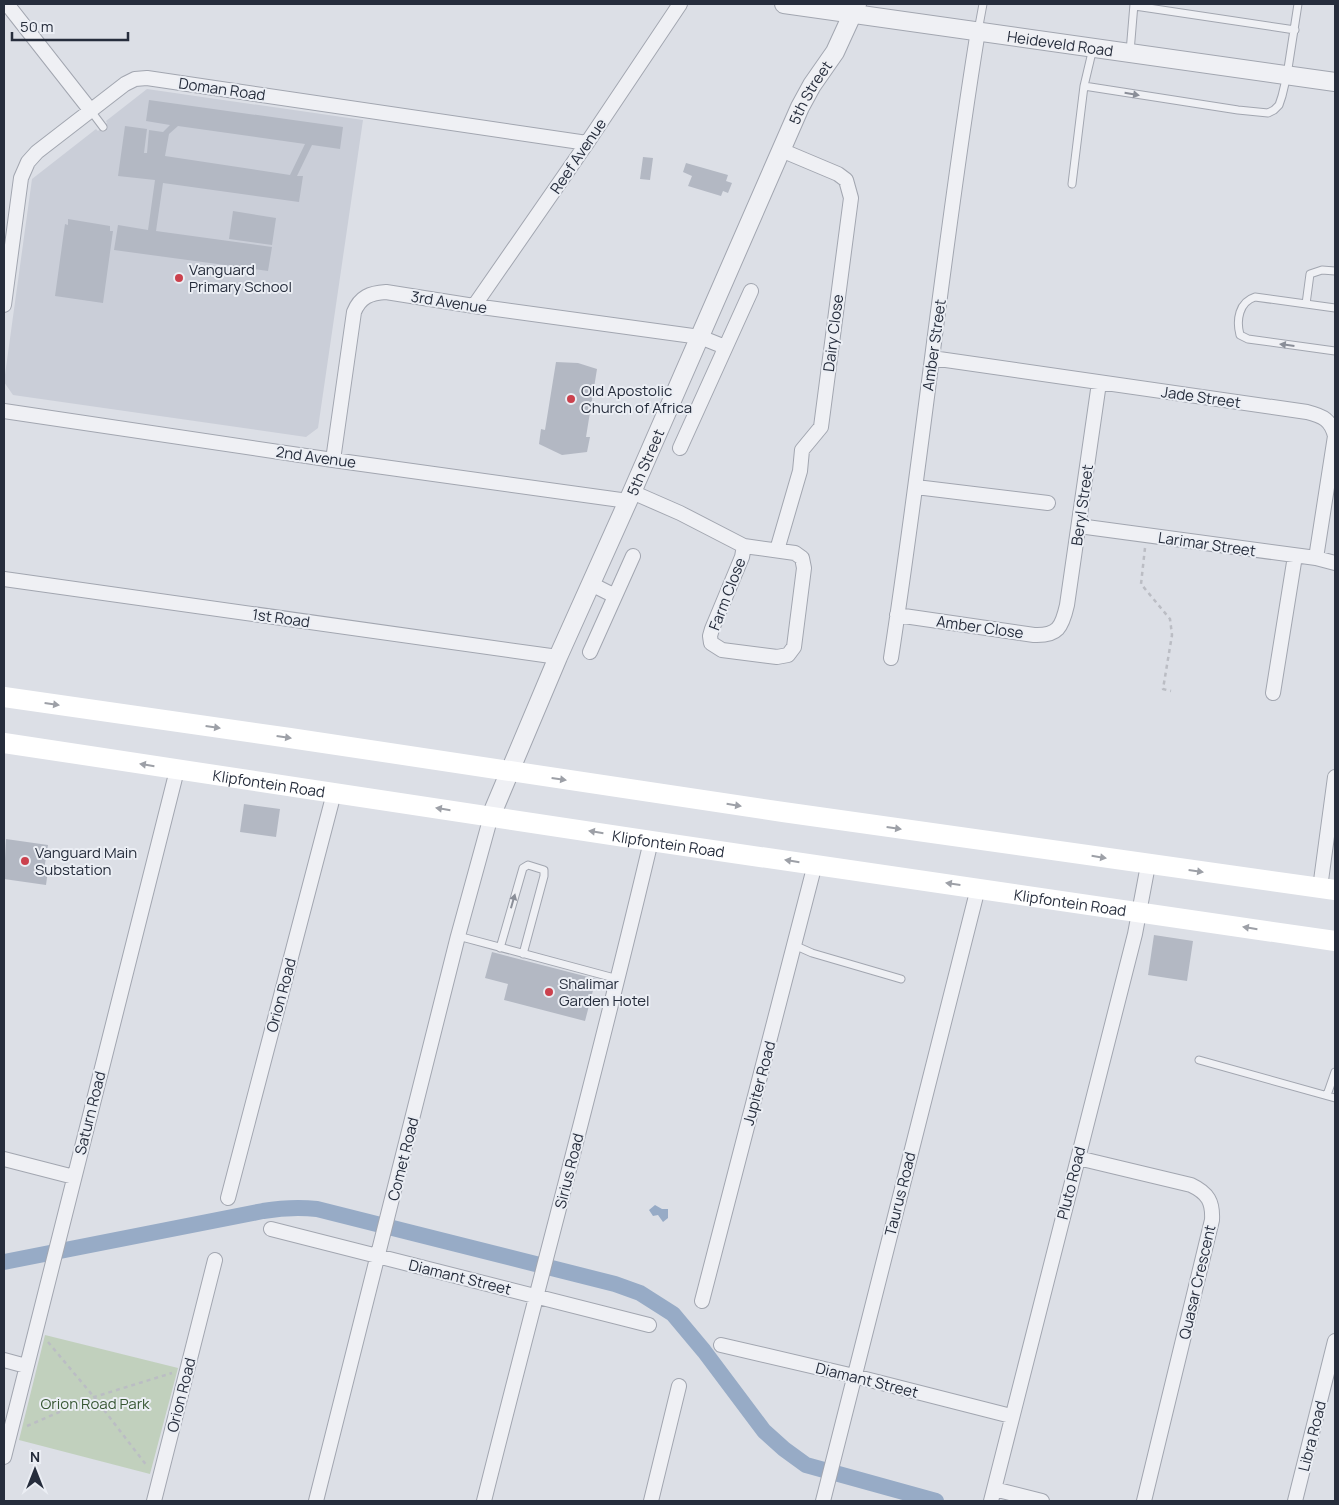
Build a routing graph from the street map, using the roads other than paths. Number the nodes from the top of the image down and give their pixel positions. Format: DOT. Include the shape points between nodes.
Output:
graph roads {
  1 [pos="7,4"];
  2 [pos="680,4"];
  3 [pos="784,4"];
  4 [pos="983,4"];
  5 [pos="1298,4"];
  6 [pos="1135,5"];
  7 [pos="855,9"];
  8 [pos="1295,30"];
  9 [pos="978,31"];
  10 [pos="1094,48"];
  11 [pos="1130,53"];
  12 [pos="1287,75"];
  13 [pos="1335,82"];
  14 [pos="1084,86"];
  15 [pos="91,111"];
  16 [pos="102,127"];
  17 [pos="587,143"];
  18 [pos="781,150"];
  19 [pos="1072,184"];
  20 [pos="1335,271"];
  21 [pos="751,291"];
  22 [pos="1306,304"];
  23 [pos="4,305"];
  24 [pos="474,306"];
  25 [pos="1335,308"];
  26 [pos="700,337"];
  27 [pos="725,347"];
  28 [pos="1335,351"];
  29 [pos="932,358"];
  30 [pos="1099,383"];
  31 [pos="4,411"];
  32 [pos="680,448"];
  33 [pos="332,460"];
  34 [pos="916,487"];
  35 [pos="630,497"];
  36 [pos="1048,503"];
  37 [pos="1079,526"];
  38 [pos="744,546"];
  39 [pos="778,550"];
  40 [pos="633,556"];
  41 [pos="1295,556"];
  42 [pos="1316,558"];
  43 [pos="1335,563"];
  44 [pos="4,578"];
  45 [pos="591,584"];
  46 [pos="615,596"];
  47 [pos="897,615"];
  48 [pos="1060,627"];
  49 [pos="590,652"];
  50 [pos="558,657"];
  51 [pos="891,658"];
  52 [pos="1273,693"];
  53 [pos="4,697"];
  54 [pos="4,743"];
  55 [pos="177,770"];
  56 [pos="511,772"];
  57 [pos="1335,777"];
  58 [pos="334,793"];
  59 [pos="491,816"];
  60 [pos="651,841"];
  61 [pos="815,864"];
  62 [pos="1148,865"];
  63 [pos="978,888"];
  64 [pos="1328,889"];
  65 [pos="1140,912"];
  66 [pos="458,936"];
  67 [pos="1335,941"];
  68 [pos="794,945"];
  69 [pos="500,948"];
  70 [pos="523,954"];
  71 [pos="618,979"];
  72 [pos="901,979"];
  73 [pos="1199,1060"];
  74 [pos="1335,1072"];
  75 [pos="1327,1095"];
  76 [pos="1335,1098"];
  77 [pos="1078,1158"];
  78 [pos="4,1159"];
  79 [pos="74,1177"];
  80 [pos="228,1198"];
  81 [pos="271,1229"];
  82 [pos="378,1256"];
  83 [pos="214,1260"];
  84 [pos="535,1296"];
  85 [pos="702,1301"];
  86 [pos="649,1325"];
  87 [pos="1335,1341"];
  88 [pos="722,1345"];
  89 [pos="4,1360"];
  90 [pos="26,1366"];
  91 [pos="854,1376"];
  92 [pos="679,1386"];
  93 [pos="1011,1416"];
  94 [pos="4,1457"];
  95 [pos="825,1495"];
  96 [pos="992,1495"];
  97 [pos="154,1501"];
  98 [pos="316,1501"];
  99 [pos="484,1501"];
  100 [pos="651,1501"];
  101 [pos="1042,1501"];
  102 [pos="1144,1501"];
  103 [pos="1295,1501"];
  1 -- 15 [label="street"];
  2 -- 17 [label="street, Reef Avenue"];
  3 -- 7 [label="street, Heideveld Road"];
  4 -- 9 [label="lane"];
  5 -- 8 [label="lane"];
  6 -- 8 [label="lane"];
  6 -- 11 [label="lane"];
  7 -- 9 [label="street, Heideveld Road"];
  7 -- 18 [label="street, 5th Street" via="833,56 800,107"];
  8 -- 12 [label="lane"];
  9 -- 10 [label="street, Heideveld Road"];
  9 -- 29 [label="street, Amber Street"];
  10 -- 11 [label="street, Heideveld Road"];
  10 -- 14 [label="lane"];
  11 -- 12 [label="street, Heideveld Road"];
  12 -- 13 [label="street, Heideveld Road"];
  14 -- 12 [label="lane, one-way" via="1268,113 1279,105"];
  14 -- 19 [label="lane"];
  15 -- 16 [label="lane"];
  15 -- 17 [label="street, Doman Road" via="130,81 147,78"];
  15 -- 23 [label="street, Doman Road" via="32,157 24,170"];
  17 -- 24 [label="street, Reef Avenue"];
  18 -- 26 [label="street, 5th Street"];
  18 -- 39 [label="street, Dairy Close" via="838,174 846,180 851,198 821,427 802,450 800,471"];
  20 -- 22 [label="lane" via="1322,270 1310,274"];
  21 -- 27 [label="street"];
  22 -- 25 [label="lane"];
  28 -- 22 [label="lane, one-way" via="1262,342 1240,335 1241,307 1248,299 1255,297"];
  24 -- 26 [label="street, 3rd Avenue"];
  24 -- 33 [label="street, 3rd Avenue" via="386,292 364,297 357,304"];
  26 -- 27 [label="street, 3rd Avenue"];
  26 -- 35 [label="street, 5th Street"];
  27 -- 32 [label="street"];
  29 -- 30 [label="street, Jade Street"];
  29 -- 34 [label="street, Amber Street"];
  30 -- 37 [label="street, Beryl Street"];
  30 -- 42 [label="street, Jade Street" via="1307,412 1327,419 1335,436"];
  31 -- 33 [label="street, 2nd Avenue"];
  33 -- 35 [label="street, 2nd Avenue"];
  34 -- 36 [label="street"];
  34 -- 47 [label="street, Amber Street"];
  35 -- 38 [label="street, Farm Close" via="680,513"];
  35 -- 45 [label="street, 5th Street"];
  37 -- 41 [label="street, Larimar Street"];
  37 -- 48 [label="street, Beryl Street" via="1066,611"];
  38 -- 39 [label="street, Farm Close"];
  38 -- 39 [label="street, Farm Close" via="710,636 711,643 722,650 777,656 788,655 794,646 804,568 802,558 795,552"];
  40 -- 46 [label="street"];
  41 -- 42 [label="street, Larimar Street"];
  41 -- 52 [label="street"];
  42 -- 43 [label="street, Larimar Street"];
  44 -- 50 [label="street, 1st Road"];
  45 -- 46 [label="street"];
  45 -- 50 [label="street, 5th Street"];
  46 -- 49 [label="street"];
  47 -- 48 [label="street, Amber Close" via="1034,635 1045,635"];
  47 -- 51 [label="street, Amber Street"];
  50 -- 56 [label="street, 5th Street"];
  53 -- 56 [label="main road, one-way"];
  55 -- 54 [label="main road, Klipfontein Road, one-way"];
  55 -- 58 [label="main road, Klipfontein Road"];
  55 -- 79 [label="street, Saturn Road"];
  56 -- 59 [label="street, 5th Street"];
  56 -- 62 [label="main road, one-way"];
  57 -- 64 [label="street"];
  59 -- 58 [label="main road, Klipfontein Road, one-way"];
  58 -- 80 [label="street, Orion Road"];
  60 -- 59 [label="main road, Klipfontein Road, one-way"];
  59 -- 66 [label="street, Comet Road"];
  61 -- 60 [label="main road, Klipfontein Road, one-way"];
  60 -- 71 [label="street, Sirius Road"];
  63 -- 61 [label="main road, Klipfontein Road, one-way"];
  61 -- 68 [label="street, Jupiter Road"];
  62 -- 64 [label="main road, one-way"];
  62 -- 65 [label="street, Pluto Road"];
  63 -- 65 [label="main road, Klipfontein Road"];
  63 -- 91 [label="street, Taurus Road"];
  67 -- 65 [label="main road, Klipfontein Road, one-way"];
  65 -- 77 [label="street, Pluto Road"];
  66 -- 69 [label="lane"];
  66 -- 82 [label="street, Comet Road"];
  68 -- 72 [label="lane"];
  68 -- 85 [label="street, Jupiter Road"];
  69 -- 70 [label="lane"];
  69 -- 70 [label="lane, one-way" via="523,868 528,865 541,868 544,876"];
  70 -- 71 [label="lane"];
  71 -- 84 [label="street, Sirius Road"];
  73 -- 75 [label="lane"];
  74 -- 75 [label="lane"];
  75 -- 76 [label="lane"];
  77 -- 93 [label="street, Pluto Road"];
  77 -- 102 [label="street, Quasar Crescent" via="1192,1185 1208,1196 1212,1204 1212,1220"];
  78 -- 79 [label="street"];
  79 -- 90 [label="street, Saturn Road"];
  81 -- 82 [label="street, Diamant Street"];
  82 -- 84 [label="street, Diamant Street"];
  82 -- 98 [label="street, Comet Road"];
  83 -- 97 [label="street, Orion Road"];
  84 -- 86 [label="street, Diamant Street"];
  84 -- 99 [label="street, Sirius Road"];
  87 -- 103 [label="street, Libra Road"];
  88 -- 91 [label="street, Diamant Street"];
  89 -- 90 [label="street"];
  90 -- 94 [label="street, Saturn Road"];
  91 -- 93 [label="street, Diamant Street"];
  91 -- 95 [label="street, Taurus Road"];
  92 -- 100 [label="street"];
  93 -- 96 [label="street, Pluto Road"];
  96 -- 101 [label="street"];
}
